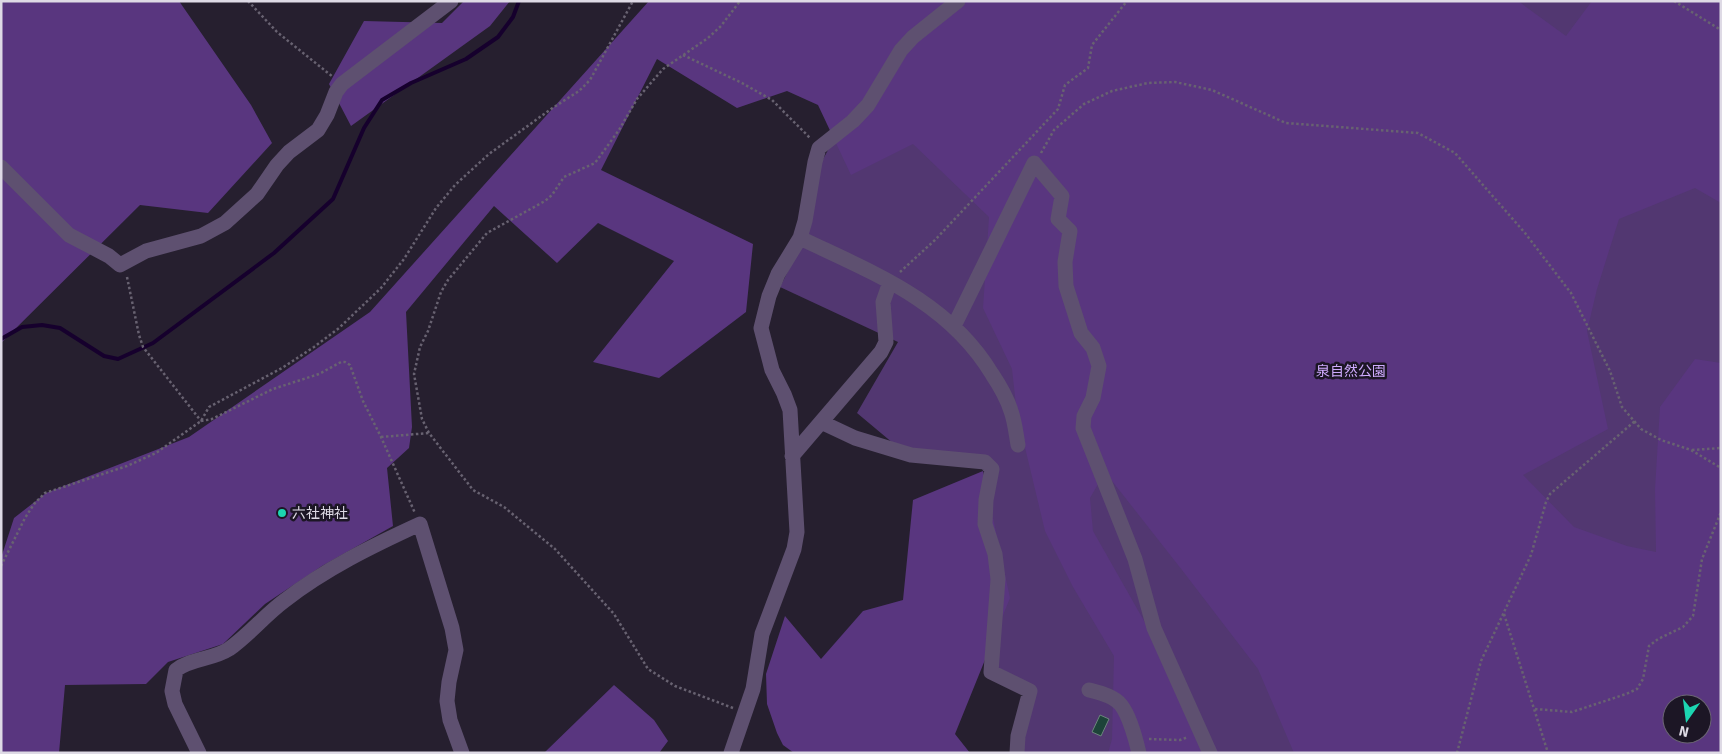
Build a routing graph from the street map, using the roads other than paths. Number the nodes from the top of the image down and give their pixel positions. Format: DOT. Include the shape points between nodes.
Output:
graph roads {
  1 [pos="451,1"];
  2 [pos="958,1"];
  3 [pos="432,7"];
  4 [pos="1,167"];
  5 [pos="800,238"];
  6 [pos="890,282"];
  7 [pos="954,326"];
  8 [pos="821,422"];
  9 [pos="1018,445"];
  10 [pos="792,456"];
  11 [pos="1089,690"];
  12 [pos="199,753"];
  13 [pos="462,753"];
  14 [pos="731,753"];
  15 [pos="1017,753"];
  16 [pos="1139,753"];
  17 [pos="1210,753"];
  1 -- 3 [label="street"];
  2 -- 5 [label="street" via="913,37 901,50 868,104 853,121 819,148"];
  3 -- 4 [label="street" via="342,84 318,130 289,152 257,194 225,223 201,236 146,251 120,265 69,235"];
  5 -- 6 [label="street"];
  5 -- 10 [label="street" via="778,274 760,328 772,370 790,410"];
  6 -- 7 [label="street"];
  6 -- 8 [label="street" via="883,302 886,342"];
  7 -- 9 [label="street" via="982,356 1002,390"];
  7 -- 17 [label="street" via="1034,163 1062,196 1058,220 1070,231 1065,262 1066,286 1081,333 1093,348 1099,366 1094,398 1084,416 1083,428 1135,559 1154,628"];
  8 -- 10 [label="street"];
  8 -- 15 [label="street" via="855,438 912,455 985,462 992,469 985,524 995,554 998,580 991,672 1030,691 1018,736"];
  10 -- 14 [label="street" via="797,532 794,549 762,634 753,689"];
  11 -- 16 [label="street" via="1108,696 1121,705"];
  12 -- 13 [label="street" via="175,704 172,691 176,670 182,665 226,651 283,602 324,574 420,524 452,628 456,650 447,701"];
}
